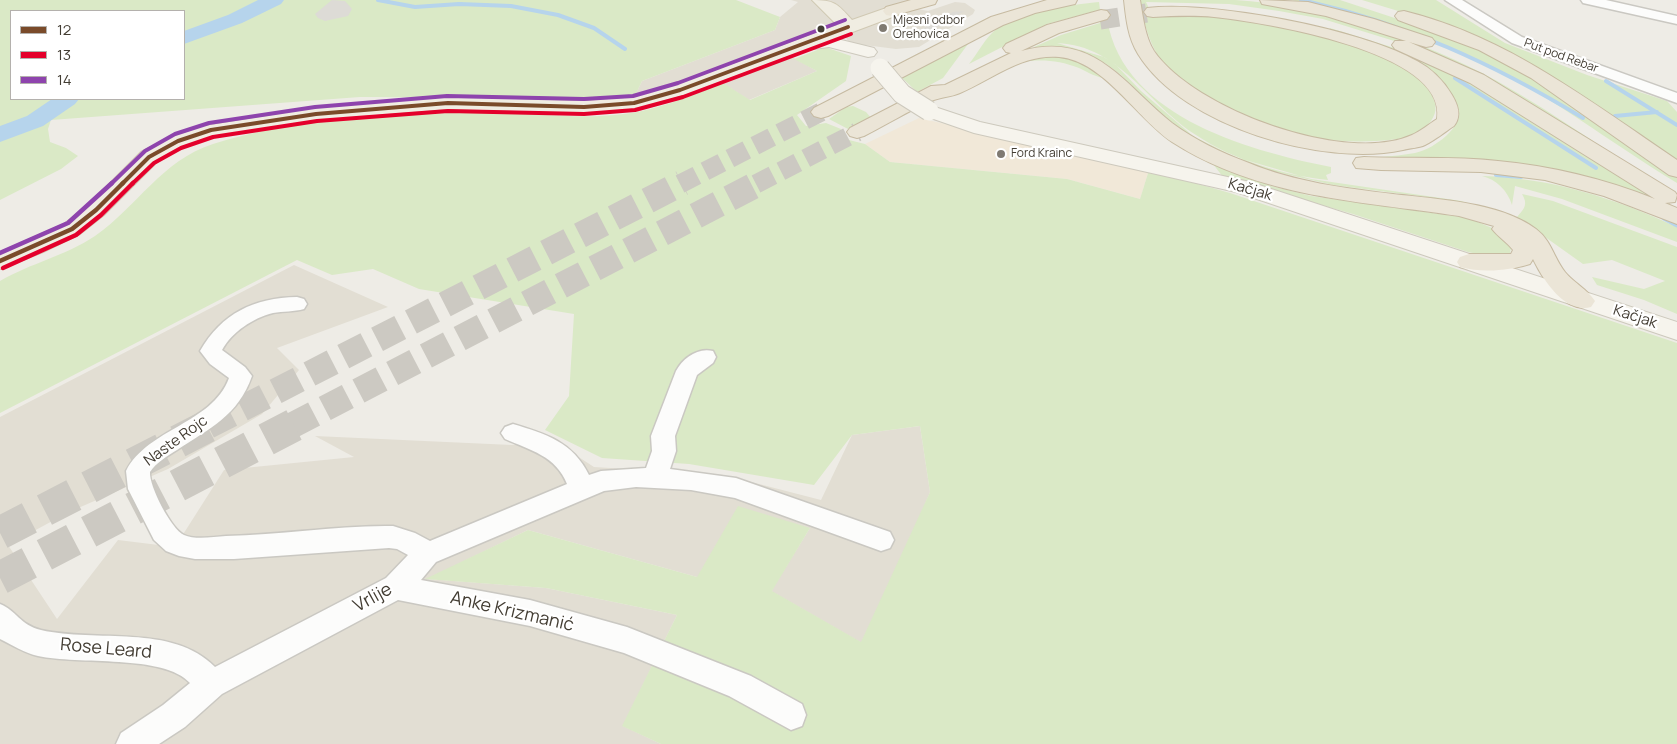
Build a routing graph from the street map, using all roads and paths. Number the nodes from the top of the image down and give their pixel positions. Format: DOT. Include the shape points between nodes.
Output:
graph roads {
  1 [pos="820,0"];
  2 [pos="929,0"];
  3 [pos="1016,0"];
  4 [pos="1069,0"];
  5 [pos="1132,0"];
  6 [pos="1268,0"];
  7 [pos="1353,0"];
  8 [pos="1452,0"];
  9 [pos="1588,0"];
  10 [pos="892,11"];
  11 [pos="1677,20"];
  12 [pos="848,27"];
  13 [pos="970,34"];
  14 [pos="798,46"];
  15 [pos="868,52"];
  16 [pos="1677,98"];
  17 [pos="928,104"];
  18 [pos="821,112"];
  19 [pos="857,132"];
  20 [pos="1677,170"];
  21 [pos="1677,189"];
  22 [pos="1677,204"];
  23 [pos="1677,217"];
  24 [pos="1489,218"];
  25 [pos="0,261"];
  26 [pos="1469,262"];
  27 [pos="1582,300"];
  28 [pos="297,304"];
  29 [pos="1677,331"];
  30 [pos="705,357"];
  31 [pos="513,432"];
  32 [pos="654,478"];
  33 [pos="581,487"];
  34 [pos="882,540"];
  35 [pos="427,554"];
  36 [pos="396,587"];
  37 [pos="0,617"];
  38 [pos="210,684"];
  39 [pos="791,715"];
  40 [pos="132,744"];
  1 -- 12 [label="main road"];
  2 -- 10 [label="highway"];
  3 -- 13 [label="highway"];
  4 -- 13 [label="highway" via="1030,9"];
  5 -- 22 [label="highway" via="1140,42 1168,79 1198,100 1246,125 1302,142 1329,146 1404,145 1438,131 1446,122 1448,104 1435,84 1411,66 1360,43 1320,30 1256,17 1152,10 1224,8 1278,14 1358,31 1392,42 1485,83"];
  6 -- 21 [label="highway" via="1312,7 1382,27 1465,59 1514,85"];
  7 -- 20 [label="highway" via="1449,32 1513,61 1560,88"];
  8 -- 16 [label="street, Put pod Rebar" via="1517,40"];
  9 -- 11 [label="street"];
  10 -- 12 [label="main road"];
  12 -- 14 [label="main road"];
  12 -- 15 [label="main road, Kačjak"];
  13 -- 18 [label="highway"];
  14 -- 15 [label="main road" via="829,42"];
  14 -- 25 [label="main road" via="634,104 602,107 448,103 316,114 212,130 178,141 150,157 72,229"];
  15 -- 17 [label="main road, Kačjak, bridge" via="902,94"];
  17 -- 19 [label="highway"];
  17 -- 23 [label="highway" via="1022,42 1110,18 1130,59 1154,87 1194,115 1248,140 1279,150 1347,162 1496,167 1539,172 1601,187"];
  17 -- 24 [label="highway" via="1018,55 1044,51 1068,54 1103,68 1157,120 1182,139 1222,160 1306,186 1361,197 1463,210"];
  17 -- 26 [label="main road, Kačjak" via="974,127 1242,187"];
  24 -- 26 [label="highway" via="1515,236 1525,254 1512,262"];
  24 -- 27 [label="highway" via="1521,230 1535,240 1554,274 1565,288"];
  26 -- 27 [label="main road, Kačjak"];
  27 -- 29 [label="main road, Kačjak"];
  28 -- 35 [label="street, Naste Rojc" via="270,306 227,328 215,342 211,351 215,357 236,369 242,376 240,384 219,409 147,460 138,470 139,484 153,513 166,536 175,544 187,546 237,548 397,538 416,545"];
  30 -- 32 [label="street" via="687,372 663,436 664,451"];
  31 -- 33 [label="street" via="567,458"];
  32 -- 33 [label="street, Vrlije" via="601,481"];
  32 -- 34 [label="street, Vrlije" via="736,488"];
  33 -- 35 [label="street, Vrlije"];
  35 -- 36 [label="street, Vrlije"];
  36 -- 38 [label="street, Vrlije"];
  36 -- 39 [label="street, Anke Krizmanić" via="530,613 628,640 740,686"];
  37 -- 38 [label="street, Rose Leard" via="8,629 38,643 158,652 194,666"];
  38 -- 40 [label="street, Vrlije" via="174,716"];
}
